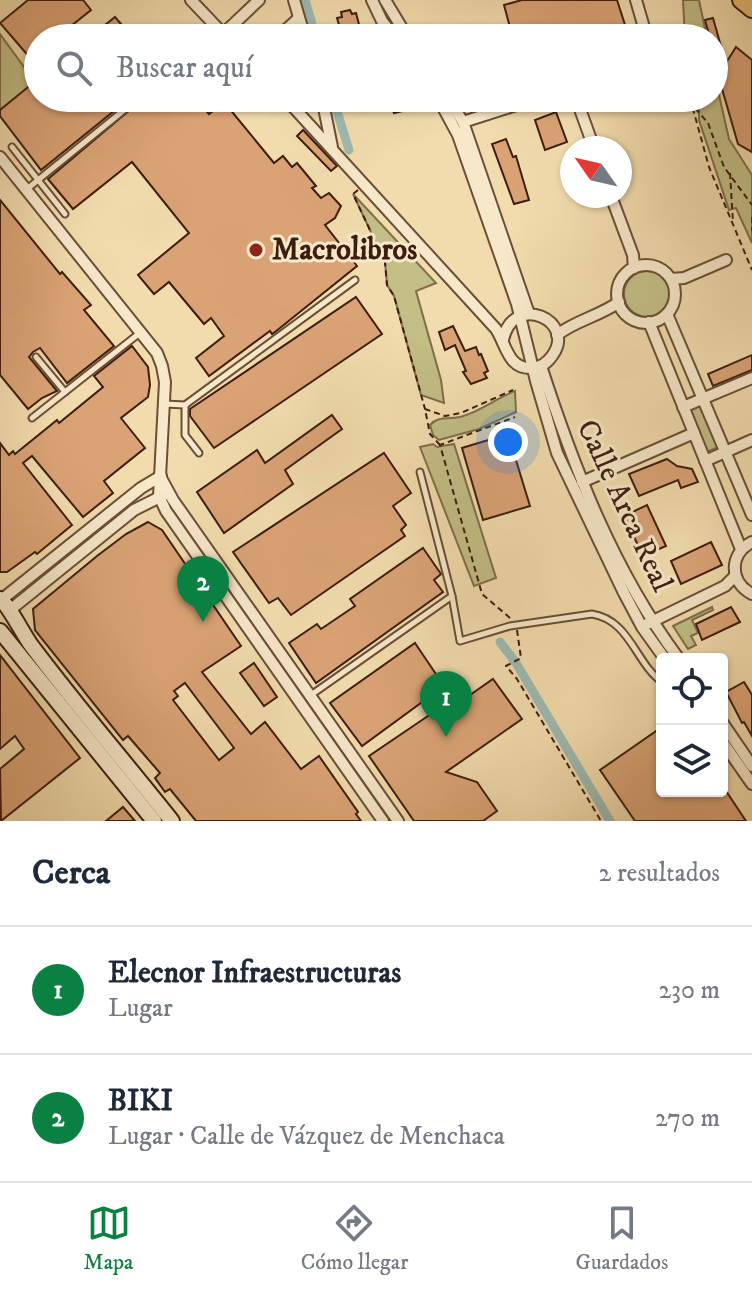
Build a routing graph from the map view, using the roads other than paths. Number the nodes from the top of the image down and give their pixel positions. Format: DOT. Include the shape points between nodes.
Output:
graph roads {
  1 [pos="191,0"];
  2 [pos="259,0"];
  3 [pos="294,0"];
  4 [pos="372,0"];
  5 [pos="385,0"];
  6 [pos="636,0"];
  7 [pos="741,0"];
  8 [pos="752,9"];
  9 [pos="299,18"];
  10 [pos="214,24"];
  11 [pos="236,24"];
  12 [pos="292,24"];
  13 [pos="301,24"];
  14 [pos="384,24"];
  15 [pos="400,24"];
  16 [pos="643,24"];
  17 [pos="122,112"];
  18 [pos="298,112"];
  19 [pos="325,112"];
  20 [pos="446,112"];
  21 [pos="457,112"];
  22 [pos="494,112"];
  23 [pos="581,112"];
  24 [pos="463,122"];
  25 [pos="590,136"];
  26 [pos="12,147"];
  27 [pos="332,148"];
  28 [pos="0,157"];
  29 [pos="38,180"];
  30 [pos="26,189"];
  31 [pos="615,208"];
  32 [pos="65,214"];
  33 [pos="726,260"];
  34 [pos="637,267"];
  35 [pos="355,280"];
  36 [pos="672,283"];
  37 [pos="616,307"];
  38 [pos="667,314"];
  39 [pos="524,315"];
  40 [pos="649,322"];
  41 [pos="556,331"];
  42 [pos="141,332"];
  43 [pos="501,333"];
  44 [pos="36,357"];
  45 [pos="537,367"];
  46 [pos="752,378"];
  47 [pos="65,392"];
  48 [pos="703,398"];
  49 [pos="164,404"];
  50 [pos="185,405"];
  51 [pos="683,407"];
  52 [pos="32,418"];
  53 [pos="694,433"];
  54 [pos="752,440"];
  55 [pos="726,451"];
  56 [pos="199,453"];
  57 [pos="705,461"];
  58 [pos="420,472"];
  59 [pos="161,476"];
  60 [pos="582,482"];
  61 [pos="164,495"];
  62 [pos="752,515"];
  63 [pos="752,542"];
  64 [pos="741,549"];
  65 [pos="737,580"];
  66 [pos="752,594"];
  67 [pos="452,596"];
  68 [pos="4,614"];
  69 [pos="646,624"];
  70 [pos="662,653"];
  71 [pos="673,653"];
  72 [pos="656,674"];
  73 [pos="310,695"];
  74 [pos="724,725"];
  75 [pos="728,750"];
  76 [pos="752,766"];
  77 [pos="752,784"];
  78 [pos="154,821"];
  79 [pos="172,821"];
  80 [pos="383,821"];
  81 [pos="398,821"];
  1 -- 10 [label="street"];
  2 -- 11 [label="street"];
  3 -- 9 [label="street"];
  4 -- 14 [label="street"];
  5 -- 15 [label="street"];
  6 -- 16 [label="street"];
  7 -- 8 [label="main road"];
  9 -- 12 [label="street"];
  9 -- 13 [label="street"];
  17 -- 29 [label="lane"];
  18 -- 27 [label="street"];
  19 -- 27 [label="street"];
  20 -- 39 [label="street"];
  21 -- 24 [label="street"];
  22 -- 24 [label="street"];
  23 -- 25 [label="street"];
  24 -- 39 [label="street"];
  26 -- 29 [label="lane"];
  27 -- 43 [label="street"];
  28 -- 30 [label="street"];
  29 -- 30 [label="lane"];
  29 -- 32 [label="lane"];
  30 -- 42 [label="street"];
  31 -- 34 [label="street"];
  33 -- 36 [label="street"];
  34 -- 36 [label="street" via="661,269"];
  34 -- 37 [label="street" via="620,282"];
  35 -- 50 [label="lane"];
  36 -- 38 [label="street" via="674,301"];
  37 -- 40 [label="street"];
  37 -- 41 [label="street"];
  38 -- 40 [label="street"];
  38 -- 48 [label="street"];
  39 -- 41 [label="street" via="543,316"];
  39 -- 43 [label="street"];
  39 -- 45 [label="street, Calle Arca Real"];
  40 -- 51 [label="street"];
  41 -- 45 [label="street" via="556,352"];
  42 -- 47 [label="lane"];
  42 -- 49 [label="street" via="162,366"];
  43 -- 45 [label="street" via="510,359"];
  44 -- 47 [label="lane"];
  45 -- 60 [label="street, Calle Arca Real"];
  45 -- 69 [label="street, Calle Arca Real" via="564,470"];
  46 -- 48 [label="street"];
  47 -- 52 [label="lane"];
  48 -- 51 [label="street"];
  48 -- 55 [label="street"];
  49 -- 50 [label="lane"];
  49 -- 59 [label="street"];
  50 -- 56 [label="lane" via="185,435"];
  51 -- 53 [label="street"];
  53 -- 57 [label="street"];
  53 -- 60 [label="street"];
  54 -- 55 [label="street"];
  55 -- 57 [label="street"];
  55 -- 62 [label="street"];
  57 -- 64 [label="street"];
  58 -- 67 [label="lane"];
  59 -- 61 [label="street"];
  59 -- 68 [label="street" via="141,488"];
  60 -- 69 [label="street, Calle Arca Real"];
  61 -- 68 [label="street" via="134,510"];
  61 -- 73 [label="street"];
  61 -- 80 [label="street" via="166,511"];
  63 -- 64 [label="street"];
  64 -- 65 [label="street" via="735,562"];
  65 -- 66 [label="street"];
  65 -- 69 [label="street"];
  67 -- 72 [label="lane" via="460,641 515,625 604,616"];
  67 -- 73 [label="lane"];
  68 -- 78 [label="street"];
  68 -- 79 [label="street"];
  69 -- 70 [label="street, Calle Arca Real"];
  69 -- 71 [label="street, Calle Arca Real"];
  73 -- 81 [label="street"];
  74 -- 76 [label="street"];
  75 -- 77 [label="street"];
}
